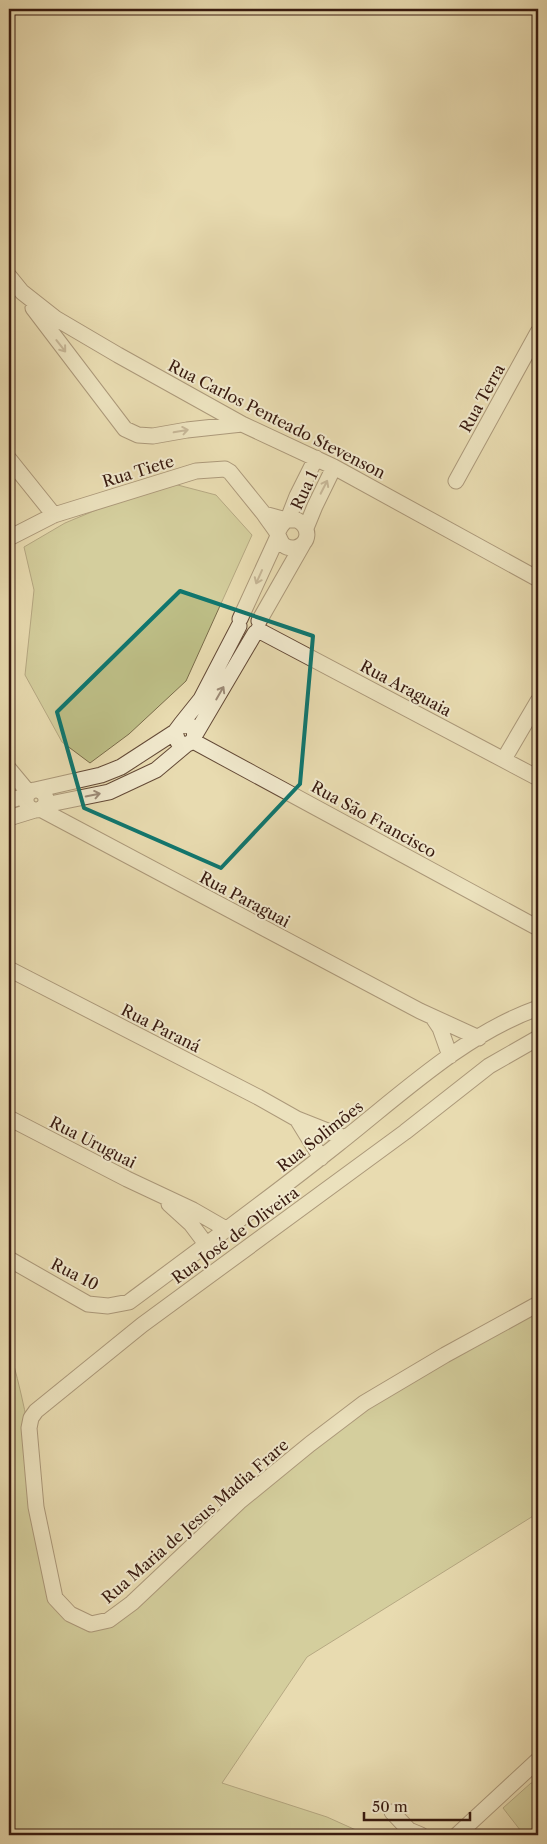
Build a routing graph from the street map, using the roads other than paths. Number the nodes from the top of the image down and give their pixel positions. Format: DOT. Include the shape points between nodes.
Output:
graph roads {
  1 [pos="9,276"];
  2 [pos="22,292"];
  3 [pos="538,332"];
  4 [pos="242,424"];
  5 [pos="316,458"];
  6 [pos="9,459"];
  7 [pos="334,467"];
  8 [pos="456,481"];
  9 [pos="264,514"];
  10 [pos="54,515"];
  11 [pos="287,520"];
  12 [pos="306,528"];
  13 [pos="278,535"];
  14 [pos="9,538"];
  15 [pos="303,544"];
  16 [pos="538,579"];
  17 [pos="239,622"];
  18 [pos="257,628"];
  19 [pos="538,701"];
  20 [pos="178,728"];
  21 [pos="192,740"];
  22 [pos="504,759"];
  23 [pos="9,769"];
  24 [pos="538,778"];
  25 [pos="31,793"];
  26 [pos="9,801"];
  27 [pos="40,808"];
  28 [pos="9,818"];
  29 [pos="538,928"];
  30 [pos="9,969"];
  31 [pos="538,1008"];
  32 [pos="434,1019"];
  33 [pos="479,1038"];
  34 [pos="538,1038"];
  35 [pos="450,1056"];
  36 [pos="9,1118"];
  37 [pos="297,1119"];
  38 [pos="345,1138"];
  39 [pos="321,1158"];
  40 [pos="161,1196"];
  41 [pos="226,1229"];
  42 [pos="206,1244"];
  43 [pos="9,1259"];
  44 [pos="129,1302"];
  45 [pos="538,1304"];
  46 [pos="36,1507"];
  47 [pos="538,1760"];
  48 [pos="392,1812"];
  49 [pos="421,1835"];
  50 [pos="457,1835"];
  1 -- 2 [label="street, Rua Carlos Penteado Stevenson"];
  2 -- 4 [label="street, Rua Carlos Penteado Stevenson" via="54,318"];
  2 -- 4 [label="street, one-way" via="126,429 138,435 153,436"];
  3 -- 8 [label="street, Rua Terra"];
  4 -- 5 [label="street, Rua Carlos Penteado Stevenson"];
  5 -- 7 [label="street, Rua Carlos Penteado Stevenson"];
  5 -- 11 [label="street, Rua 1"];
  6 -- 10 [label="street"];
  12 -- 7 [label="street, Rua 1, one-way"];
  7 -- 16 [label="street, Rua Carlos Penteado Stevenson"];
  9 -- 10 [label="street, Rua Tiete" via="225,469 196,471"];
  9 -- 11 [label="street"];
  9 -- 13 [label="street, Rua Tiete"];
  10 -- 14 [label="street, Rua Tiete"];
  11 -- 12 [label="street" via="301,521"];
  11 -- 13 [label="street"];
  12 -- 15 [label="street"];
  13 -- 15 [label="street" via="282,544 290,548"];
  13 -- 17 [label="street, one-way"];
  15 -- 18 [label="street"];
  17 -- 18 [label="street, Rua Araguaia" via="248,635"];
  17 -- 20 [label="street" via="201,699"];
  21 -- 18 [label="street, one-way"];
  18 -- 22 [label="street, Rua Araguaia"];
  19 -- 22 [label="street"];
  20 -- 21 [label="street, Rua São Francisco" via="178,742 184,745"];
  20 -- 25 [label="street" via="121,767"];
  27 -- 21 [label="street, one-way" via="109,792 156,770"];
  21 -- 29 [label="street, Rua São Francisco"];
  22 -- 24 [label="street, Rua Araguaia"];
  23 -- 25 [label="street"];
  25 -- 26 [label="street"];
  25 -- 27 [label="street" via="44,794 46,800"];
  27 -- 28 [label="street"];
  27 -- 32 [label="street, Rua Paraguai"];
  30 -- 37 [label="street, Rua Paraná"];
  31 -- 33 [label="street, Rua Solimões"];
  32 -- 33 [label="street, Rua Paraguai"];
  32 -- 35 [label="street"];
  33 -- 35 [label="street, Rua Solimões"];
  34 -- 46 [label="street, Rua José de Oliveira" via="489,1066 142,1325 36,1411 29,1428"];
  35 -- 38 [label="street, Rua Solimões"];
  36 -- 40 [label="street, Rua Uruguai"];
  37 -- 38 [label="street, Rua Paraná"];
  37 -- 39 [label="street, Rua Paraná"];
  38 -- 39 [label="street, Rua Solimões"];
  39 -- 41 [label="street, Rua Solimões"];
  40 -- 41 [label="street, Rua Uruguai"];
  40 -- 42 [label="street, Rua Uruguai" via="191,1224"];
  41 -- 42 [label="street, Rua Solimões"];
  42 -- 44 [label="street, Rua Solimões"];
  43 -- 44 [label="street, Rua 10" via="88,1304 108,1306"];
  45 -- 46 [label="street, Rua Maria de Jesus Madia Frare" via="364,1403 238,1502 110,1620 91,1624 70,1614 55,1598"];
  47 -- 50 [label="street"];
  48 -- 49 [label="street" via="409,1830"];
}
